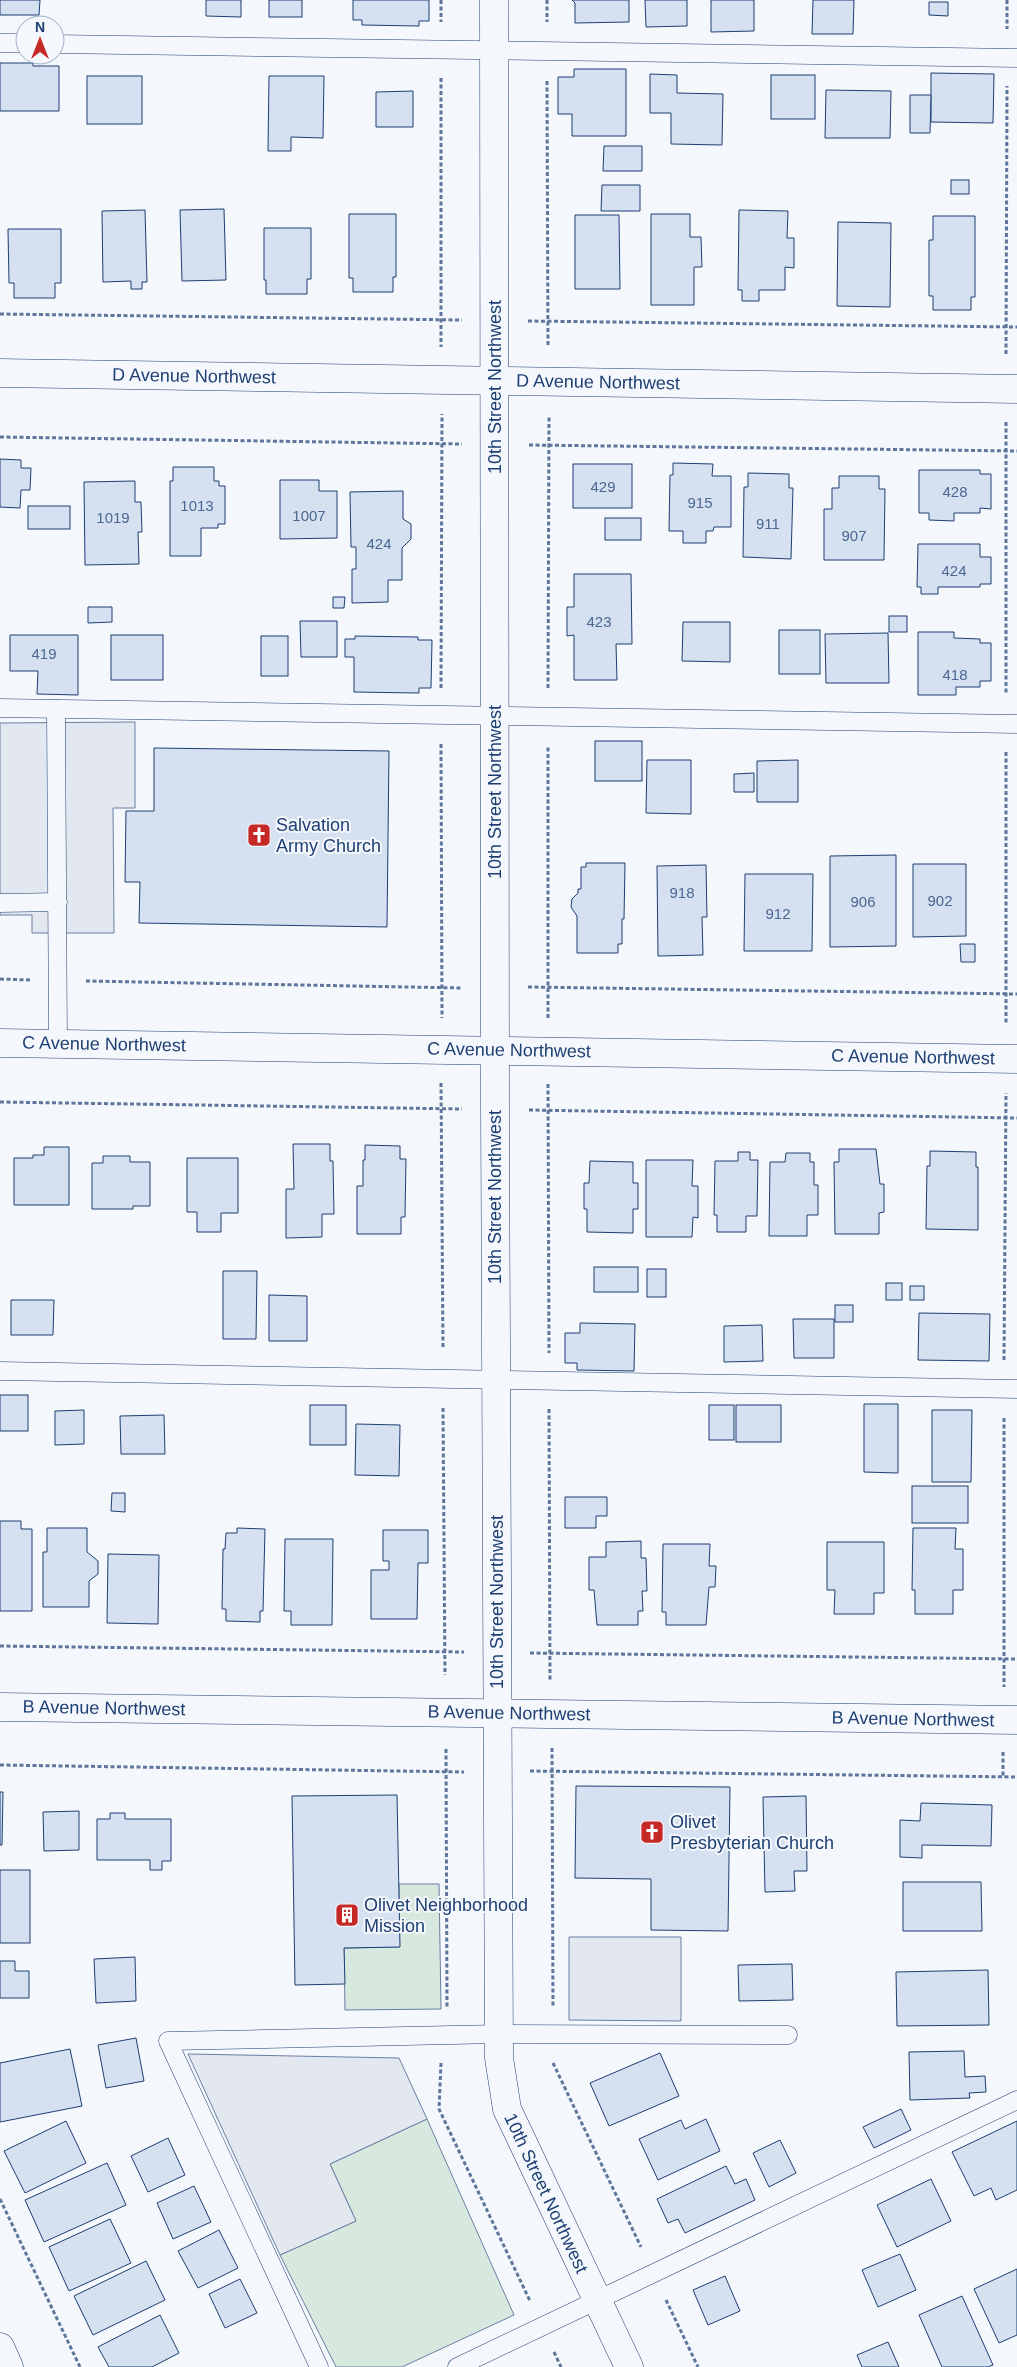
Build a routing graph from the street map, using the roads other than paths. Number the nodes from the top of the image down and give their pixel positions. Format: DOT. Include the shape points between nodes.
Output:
graph roads {
  1 [pos="494,0"];
  2 [pos="0,43"];
  3 [pos="15,43"];
  4 [pos="65,44"];
  5 [pos="494,51"];
  6 [pos="1012,58"];
  7 [pos="0,373"];
  8 [pos="495,380"];
  9 [pos="1017,389"];
  10 [pos="0,708"];
  11 [pos="56,709"];
  12 [pos="494,714"];
  13 [pos="1017,724"];
  14 [pos="58,902"];
  15 [pos="0,903"];
  16 [pos="0,1043"];
  17 [pos="58,1044"];
  18 [pos="495,1050"];
  19 [pos="1017,1058"];
  20 [pos="0,1371"];
  21 [pos="496,1381"];
  22 [pos="1017,1389"];
  23 [pos="0,1707"];
  24 [pos="498,1712"];
  25 [pos="1017,1720"];
  26 [pos="499,2034"];
  27 [pos="788,2035"];
  28 [pos="1017,2100"];
  29 [pos="596,2301"];
  30 [pos="0,2347"];
  31 [pos="9,2367"];
  32 [pos="319,2367"];
  33 [pos="457,2367"];
  34 [pos="628,2367"];
  1 -- 5 [label="street, 10th Street Northwest"];
  2 -- 3 [label="lane"];
  4 -- 5 [label="lane"];
  5 -- 6 [label="lane"];
  5 -- 8 [label="street, 10th Street Northwest"];
  7 -- 8 [label="street, D Avenue Northwest"];
  8 -- 9 [label="street, D Avenue Northwest"];
  8 -- 12 [label="street, 10th Street Northwest"];
  10 -- 11 [label="lane"];
  11 -- 12 [label="lane"];
  11 -- 14 [label="lane"];
  12 -- 13 [label="lane"];
  12 -- 18 [label="street, 10th Street Northwest"];
  14 -- 15 [label="lane"];
  14 -- 17 [label="lane"];
  16 -- 17 [label="street, C Avenue Northwest"];
  17 -- 18 [label="street, C Avenue Northwest"];
  18 -- 19 [label="street, C Avenue Northwest"];
  18 -- 21 [label="street, 10th Street Northwest"];
  20 -- 21 [label="lane"];
  21 -- 22 [label="lane"];
  21 -- 24 [label="street, 10th Street Northwest"];
  23 -- 24 [label="street, B Avenue Northwest"];
  24 -- 25 [label="street, B Avenue Northwest"];
  24 -- 26 [label="street, 10th Street Northwest"];
  26 -- 27 [label="lane"];
  26 -- 29 [label="street, 10th Street Northwest" via="507,2108"];
  26 -- 32 [label="lane" via="168,2041"];
  28 -- 29 [label="lane"];
  29 -- 33 [label="lane"];
  29 -- 34 [label="street, 10th Street Northwest"];
  30 -- 31 [label="street"];
}
